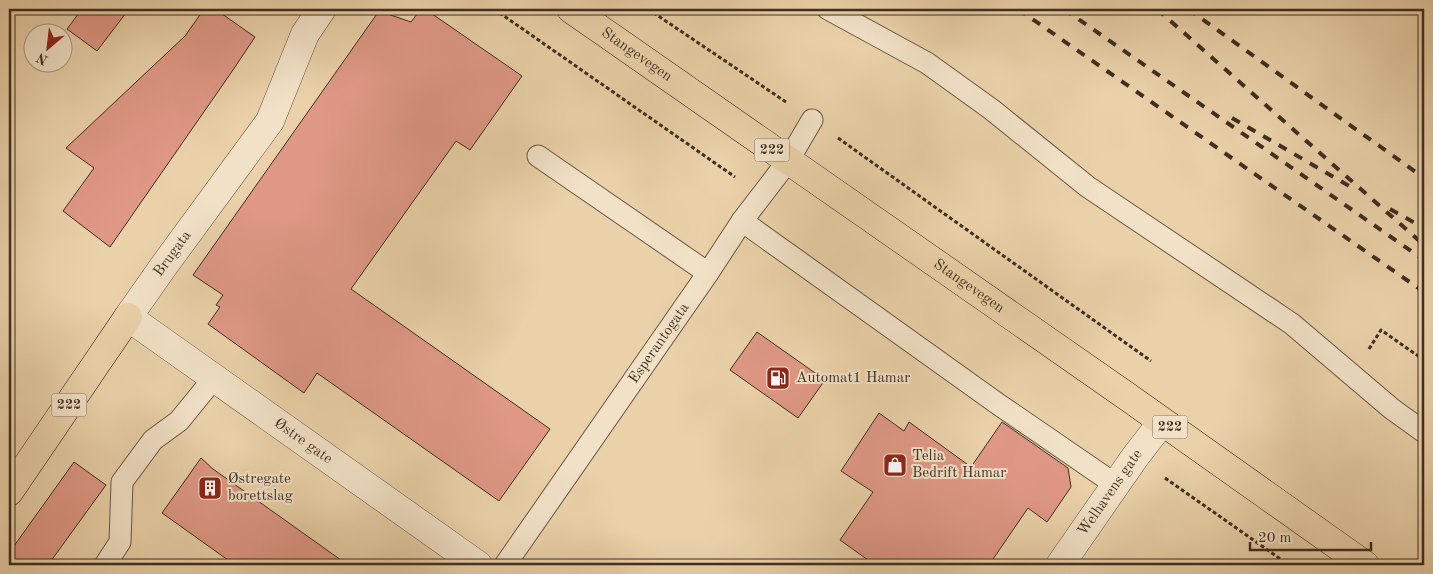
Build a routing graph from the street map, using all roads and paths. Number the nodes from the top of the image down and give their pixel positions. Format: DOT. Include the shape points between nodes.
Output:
graph roads {
  1 [pos="322,9"];
  2 [pos="494,9"];
  3 [pos="571,9"];
  4 [pos="648,9"];
  5 [pos="828,9"];
  6 [pos="812,120"];
  7 [pos="538,156"];
  8 [pos="788,161"];
  9 [pos="738,179"];
  10 [pos="742,221"];
  11 [pos="708,273"];
  12 [pos="128,317"];
  13 [pos="1424,360"];
  14 [pos="1151,361"];
  15 [pos="1353,375"];
  16 [pos="214,378"];
  17 [pos="1162,422"];
  18 [pos="1424,432"];
  19 [pos="1165,478"];
  20 [pos="1116,485"];
  21 [pos="9,492"];
  22 [pos="105,565"];
  23 [pos="478,565"];
  24 [pos="505,565"];
  25 [pos="1060,565"];
  26 [pos="1289,565"];
  27 [pos="1365,565"];
  1 -- 12 [label="street, Brugata / 222" via="305,34 270,121"];
  2 -- 9 [label="path"];
  3 -- 8 [label="main road, Stangevegen / 222"];
  4 -- 6 [label="path"];
  5 -- 15 [label="lane" via="927,63 1088,187 1292,324"];
  6 -- 8 [label="lane, Esperantogata"];
  6 -- 14 [label="path"];
  7 -- 11 [label="lane"];
  8 -- 10 [label="lane, Esperantogata"];
  8 -- 17 [label="main road, Stangevegen / 222"];
  10 -- 11 [label="lane, Esperantogata"];
  10 -- 20 [label="lane"];
  11 -- 24 [label="lane, Esperantogata"];
  12 -- 16 [label="street, Østre gate"];
  12 -- 21 [label="main road, Brugata / 222"];
  13 -- 15 [label="path" via="1382,330"];
  15 -- 18 [label="lane"];
  16 -- 22 [label="lane" via="179,422 153,440 122,482 120,542"];
  16 -- 23 [label="street, Østre gate"];
  17 -- 20 [label="street, Welhavens gate"];
  17 -- 27 [label="main road, Stangevegen / 222"];
  19 -- 26 [label="path"];
  20 -- 25 [label="street, Welhavens gate"];
}
